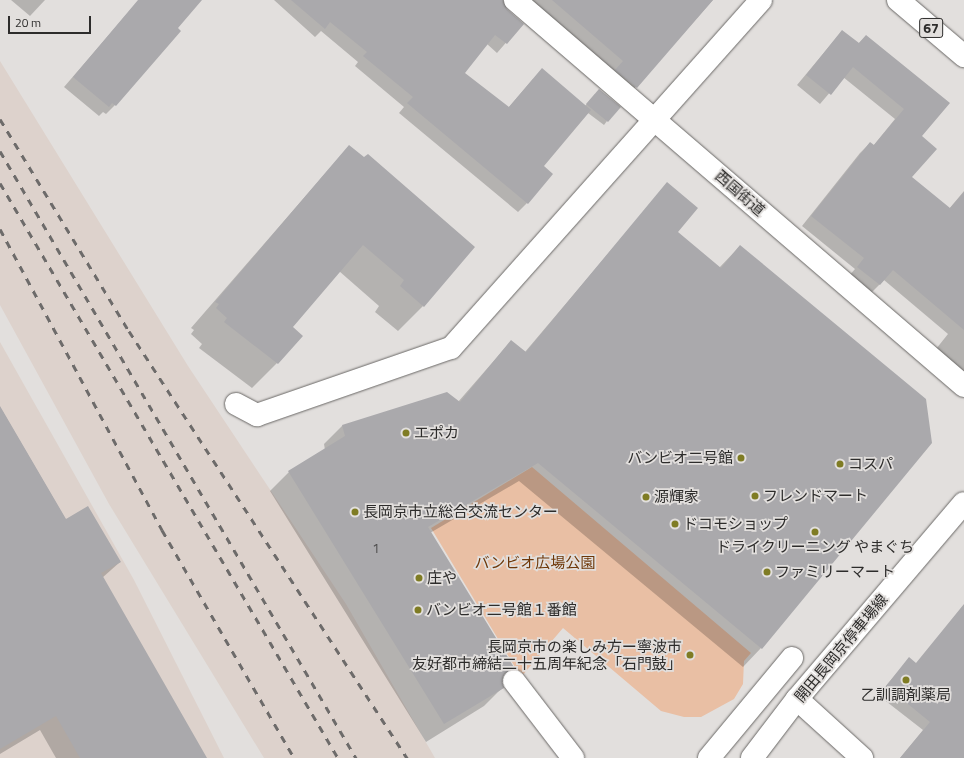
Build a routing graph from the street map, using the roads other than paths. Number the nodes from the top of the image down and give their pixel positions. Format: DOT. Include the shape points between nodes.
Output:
graph roads {
  1 [pos="515,0"];
  2 [pos="761,0"];
  3 [pos="898,0"];
  4 [pos="964,56"];
  5 [pos="654,120"];
  6 [pos="964,386"];
  7 [pos="236,404"];
  8 [pos="964,503"];
  9 [pos="792,658"];
  10 [pos="514,681"];
  11 [pos="797,699"];
  12 [pos="573,758"];
  13 [pos="709,758"];
  14 [pos="752,758"];
  15 [pos="862,758"];
  1 -- 5 [label="street, 西国街道"];
  2 -- 5 [label="street"];
  3 -- 4 [label="street, 67"];
  5 -- 6 [label="street, 西国街道"];
  5 -- 7 [label="street" via="451,348 256,415"];
  8 -- 11 [label="street, 開田長岡京停車場線"];
  9 -- 13 [label="street"];
  10 -- 12 [label="street"];
  11 -- 14 [label="street, 開田長岡京停車場線"];
  11 -- 15 [label="street"];
}
